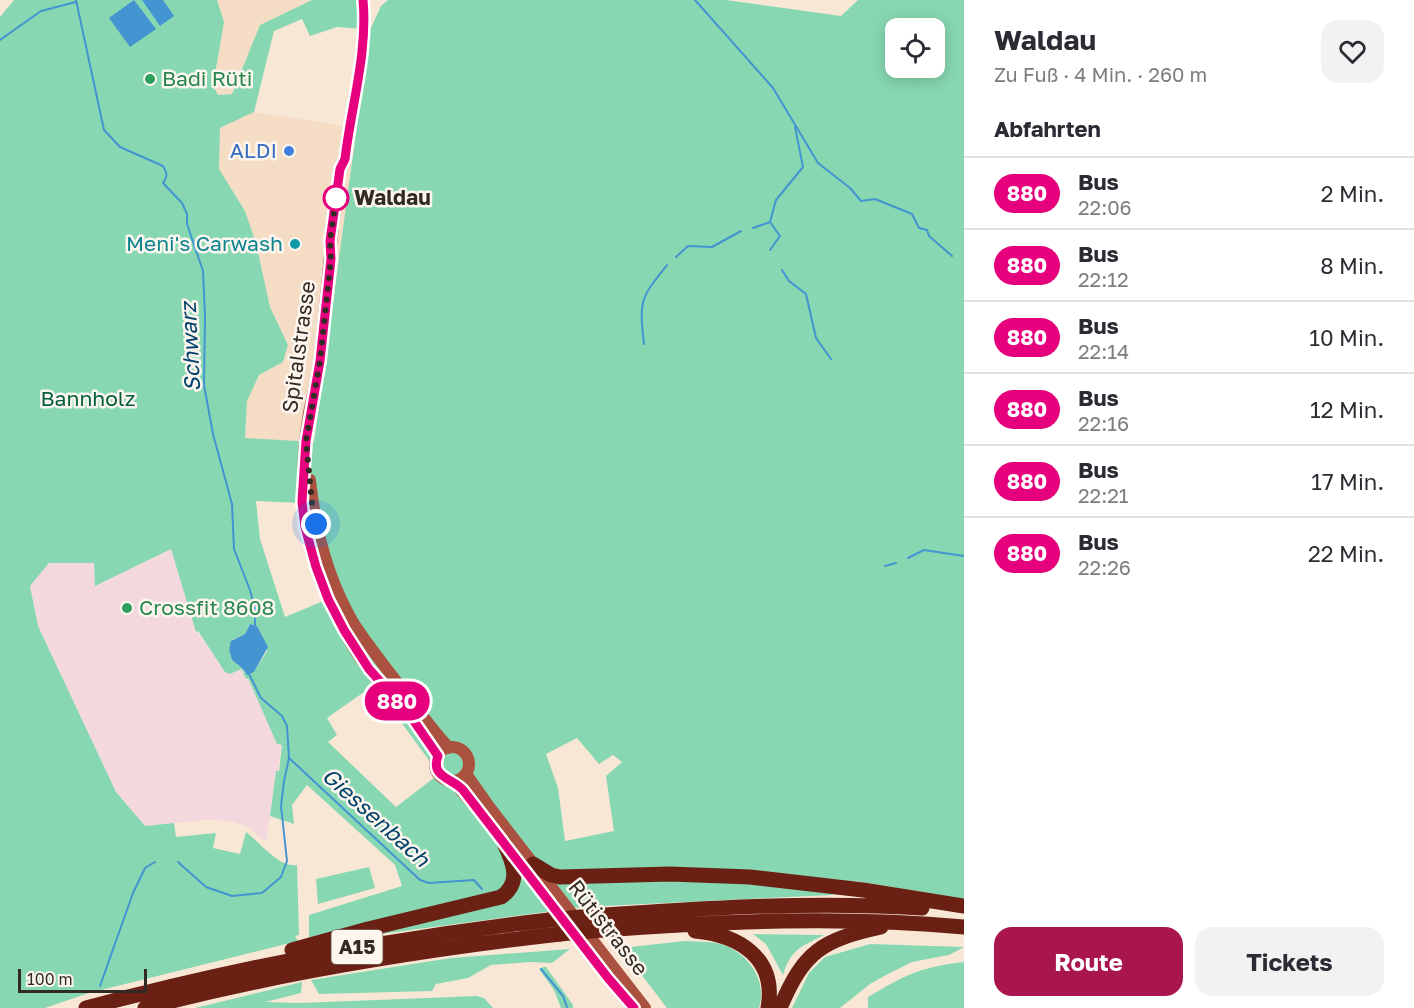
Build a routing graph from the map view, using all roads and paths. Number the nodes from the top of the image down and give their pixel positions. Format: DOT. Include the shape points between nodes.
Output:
graph roads {
  1 [pos="363,0"];
  2 [pos="306,441"];
  3 [pos="449,748"];
  4 [pos="438,756"];
  5 [pos="466,774"];
  6 [pos="453,781"];
  7 [pos="504,843"];
  8 [pos="534,870"];
  9 [pos="964,906"];
  10 [pos="964,911"];
  11 [pos="907,922"];
  12 [pos="648,927"];
  13 [pos="964,927"];
  14 [pos="167,987"];
  15 [pos="86,1008"];
  16 [pos="145,1008"];
  17 [pos="634,1008"];
  18 [pos="645,1008"];
  19 [pos="768,1008"];
  20 [pos="780,1008"];
  1 -- 2 [label="main road, Spitalstrasse" via="358,72 345,159 338,179 320,361"];
  2 -- 3 [label="main road, Spitalstrasse" via="316,524 337,589 367,644"];
  2 -- 4 [label="main road, Spitalstrasse" via="303,511 325,592 369,669 409,714"];
  3 -- 4 [label="main road"];
  3 -- 5 [label="main road" via="462,750 468,758"];
  4 -- 6 [label="main road" via="439,774"];
  5 -- 6 [label="main road"];
  5 -- 8 [label="main road"];
  6 -- 7 [label="main road"];
  7 -- 8 [label="main road"];
  7 -- 14 [label="highway" via="514,875 501,897 333,938"];
  8 -- 9 [label="highway" via="560,877 750,877"];
  8 -- 17 [label="main road, Rütistrasse" via="608,978"];
  8 -- 18 [label="main road, Rütistrasse"];
  10 -- 14 [label="highway, A15, bridge" via="789,906 549,920 336,951"];
  11 -- 12 [label="highway, A15" via="768,921"];
  11 -- 13 [label="highway, A15"];
  11 -- 20 [label="highway" via="852,934 822,947 798,971"];
  12 -- 16 [label="highway, A15, bridge" via="452,947 338,965"];
  12 -- 19 [label="highway" via="716,934 742,944 766,975"];
  14 -- 15 [label="highway, A15"];
}
